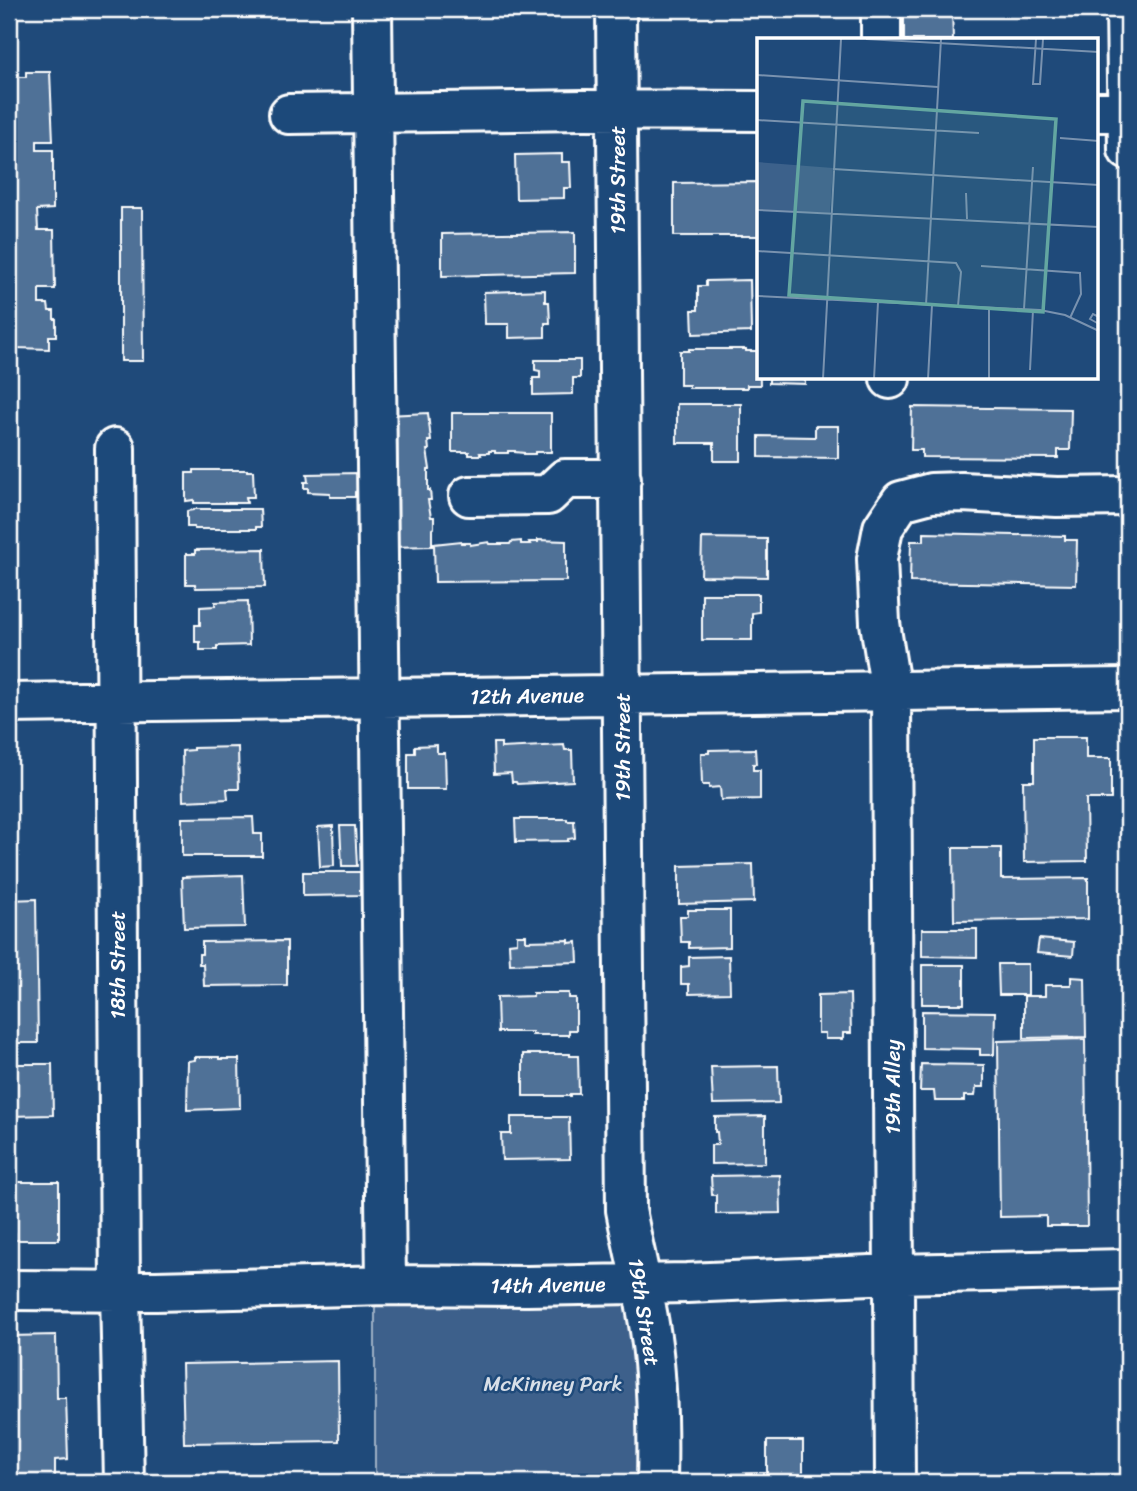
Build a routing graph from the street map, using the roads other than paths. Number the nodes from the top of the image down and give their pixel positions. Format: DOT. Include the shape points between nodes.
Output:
graph roads {
  1 [pos="372,9"];
  2 [pos="616,9"];
  3 [pos="881,9"];
  4 [pos="1126,9"];
  5 [pos="881,38"];
  6 [pos="1127,55"];
  7 [pos="618,110"];
  8 [pos="757,111"];
  9 [pos="373,112"];
  10 [pos="1112,112"];
  11 [pos="289,114"];
  12 [pos="1128,150"];
  13 [pos="115,448"];
  14 [pos="621,479"];
  15 [pos="469,496"];
  16 [pos="1128,496"];
  17 [pos="1128,688"];
  18 [pos="891,692"];
  19 [pos="623,695"];
  20 [pos="380,698"];
  21 [pos="116,701"];
  22 [pos="9,703"];
  23 [pos="1128,1269"];
  24 [pos="894,1274"];
  25 [pos="642,1283"];
  26 [pos="386,1285"];
  27 [pos="9,1290"];
  28 [pos="120,1291"];
  29 [pos="124,1482"];
  30 [pos="657,1482"];
  31 [pos="895,1482"];
  1 -- 9 [label="street"];
  2 -- 7 [label="street, 19th Street"];
  3 -- 5 [label="street"];
  4 -- 6 [label="street"];
  6 -- 10 [label="street"];
  7 -- 8 [label="street"];
  7 -- 9 [label="street"];
  7 -- 14 [label="street, 19th Street"];
  9 -- 11 [label="street"];
  9 -- 20 [label="street"];
  10 -- 12 [label="street"];
  13 -- 21 [label="street, 18th Street"];
  14 -- 15 [label="street" via="565,479 548,495"];
  14 -- 19 [label="street, 19th Street"];
  16 -- 18 [label="street, 19th Alley" via="962,492 931,493 901,501 883,528 877,559 880,623"];
  17 -- 18 [label="street, 12th Avenue"];
  18 -- 19 [label="street, 12th Avenue"];
  18 -- 24 [label="street, 19th Alley"];
  19 -- 20 [label="street, 12th Avenue"];
  19 -- 25 [label="street, 19th Street" via="626,1210"];
  20 -- 21 [label="street, 12th Avenue"];
  20 -- 26 [label="street"];
  21 -- 22 [label="street, 12th Avenue"];
  21 -- 28 [label="street, 18th Street"];
  23 -- 24 [label="street, 14th Avenue"];
  24 -- 25 [label="street, 14th Avenue"];
  24 -- 31 [label="street, 19th Alley"];
  25 -- 26 [label="street, 14th Avenue"];
  25 -- 30 [label="street, 19th Street" via="652,1339"];
  26 -- 28 [label="street, 14th Avenue"];
  27 -- 28 [label="street, 14th Avenue"];
  28 -- 29 [label="street, 18th Street"];
}
